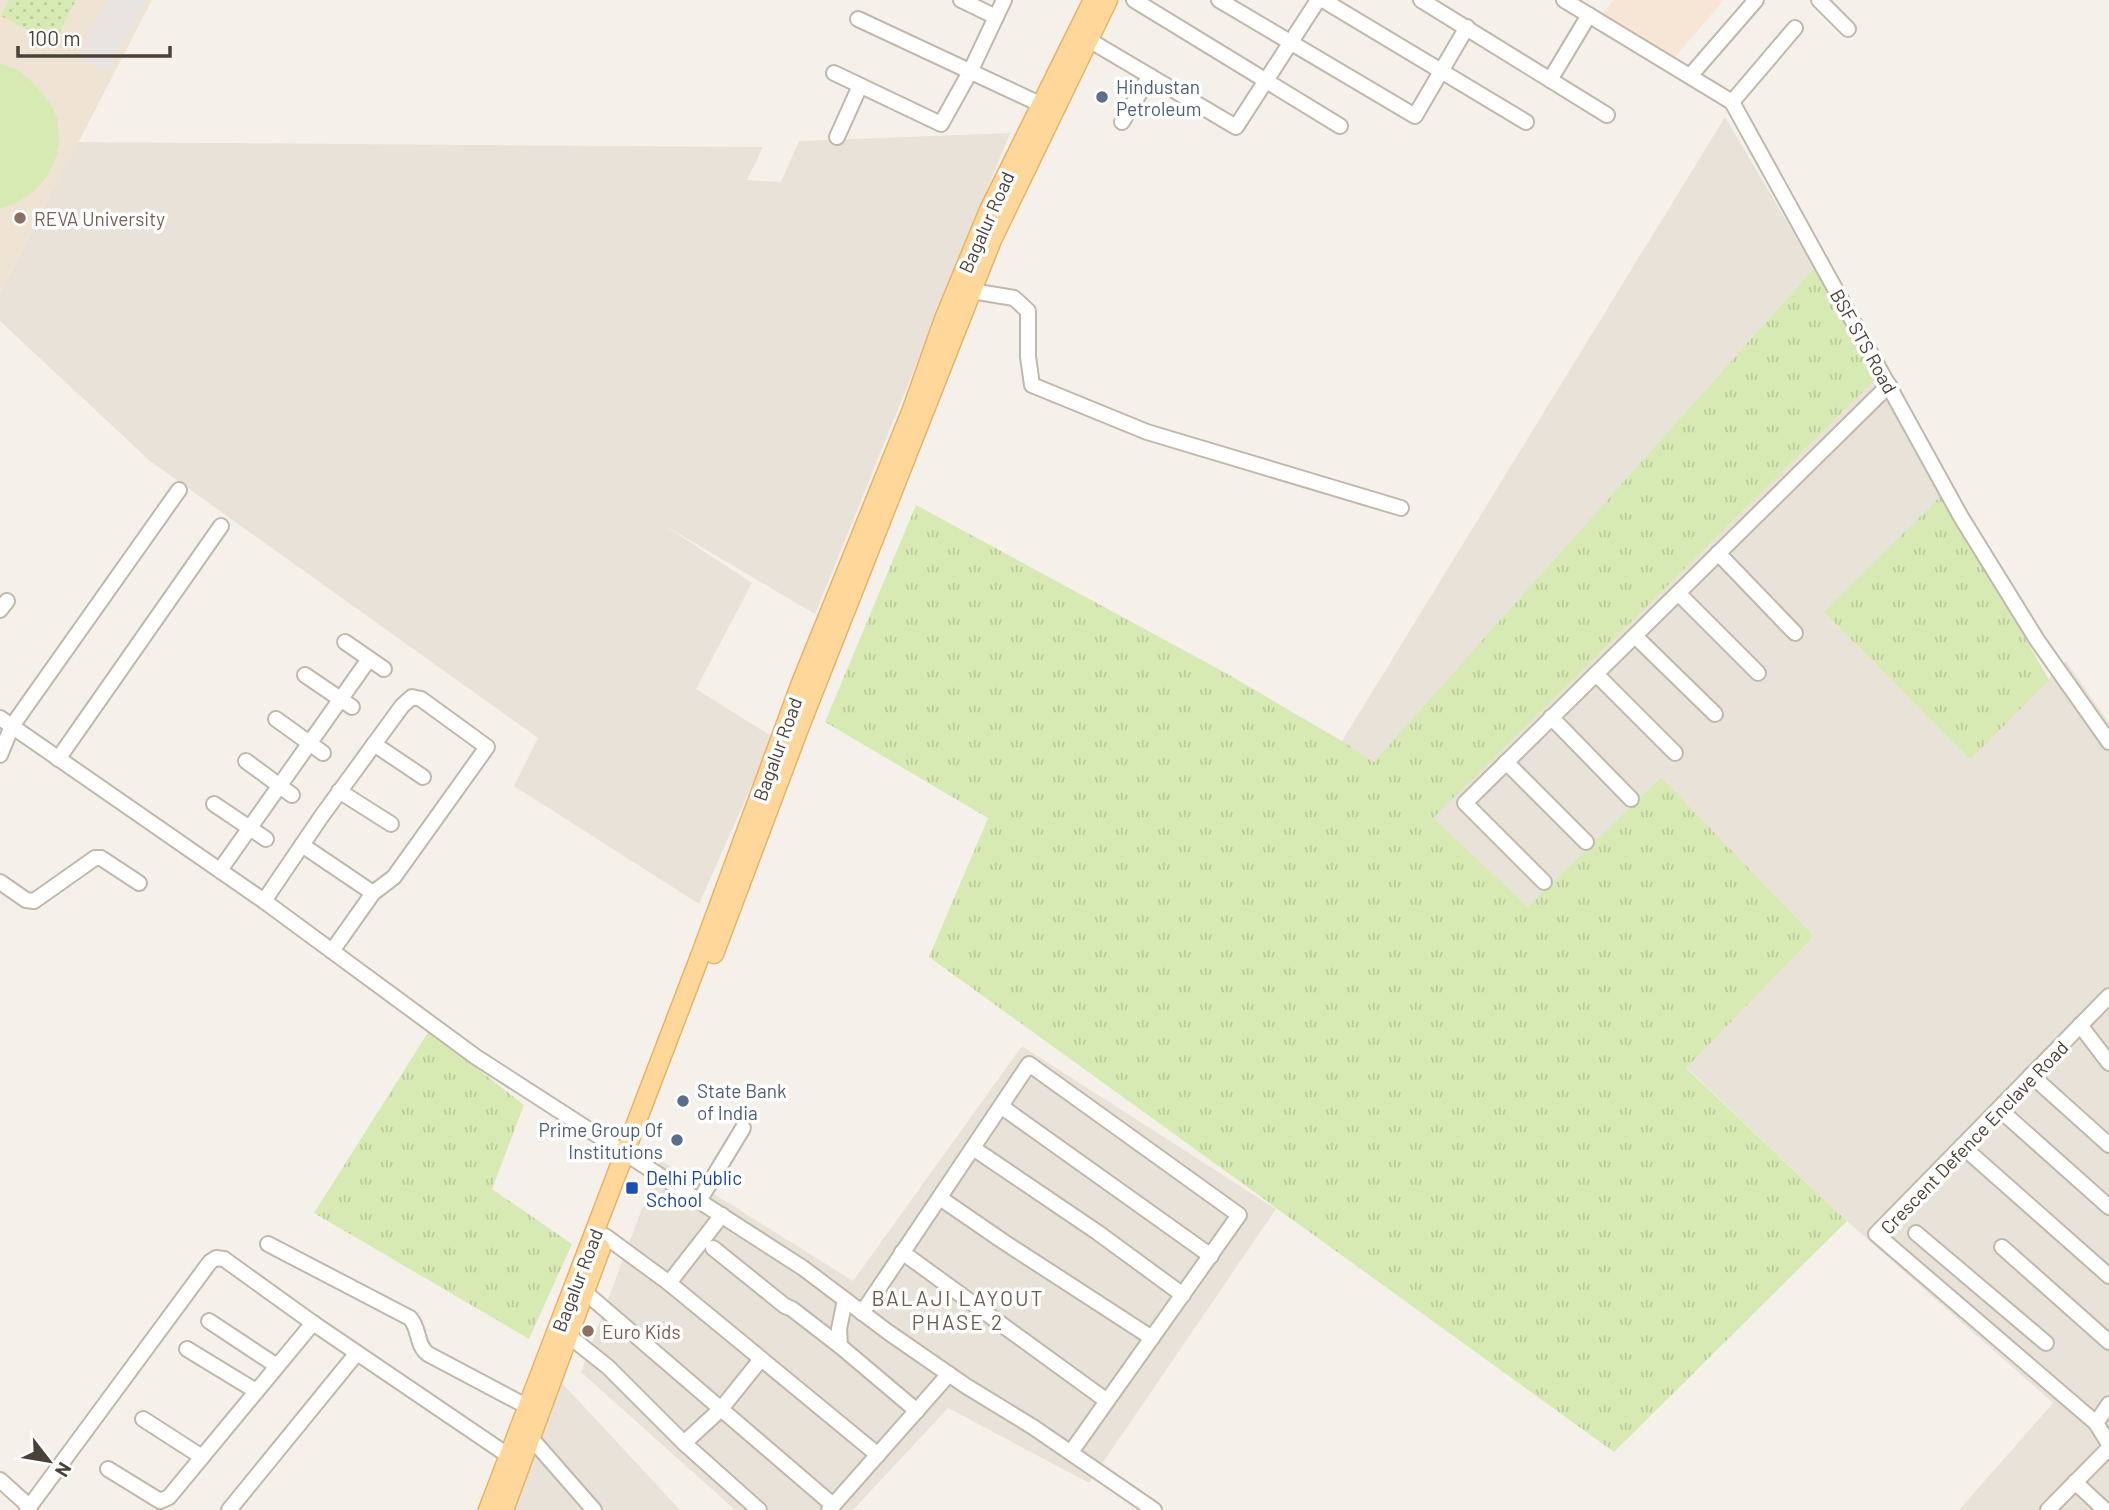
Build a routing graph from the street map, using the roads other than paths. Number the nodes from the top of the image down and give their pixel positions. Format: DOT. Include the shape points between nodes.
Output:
graph roads {
  1 [pos="961,0"];
  2 [pos="1004,0"];
  3 [pos="1093,0"];
  4 [pos="1108,0"];
  5 [pos="1134,0"];
  6 [pos="1219,0"];
  7 [pos="1320,0"];
  8 [pos="1422,0"];
  9 [pos="1756,0"];
  10 [pos="1819,0"];
  11 [pos="1578,6"];
  12 [pos="996,17"];
  13 [pos="858,19"];
  14 [pos="1467,27"];
  15 [pos="1795,28"];
  16 [pos="1848,29"];
  17 [pos="1089,40"];
  18 [pos="1290,43"];
  19 [pos="971,72"];
  20 [pos="1441,72"];
  21 [pos="834,73"];
  22 [pos="1150,76"];
  23 [pos="1690,76"];
  24 [pos="1550,79"];
  25 [pos="1266,80"];
  26 [pos="860,86"];
  27 [pos="1732,102"];
  28 [pos="1042,105"];
  29 [pos="1607,114"];
  30 [pos="1122,122"];
  31 [pos="1526,122"];
  32 [pos="1339,126"];
  33 [pos="837,137"];
  34 [pos="972,290"];
  35 [pos="1889,385"];
  36 [pos="179,490"];
  37 [pos="1401,508"];
  38 [pos="221,526"];
  39 [pos="1718,553"];
  40 [pos="1678,593"];
  41 [pos="1795,633"];
  42 [pos="1634,636"];
  43 [pos="345,642"];
  44 [pos="369,659"];
  45 [pos="384,669"];
  46 [pos="1758,673"];
  47 [pos="1596,674"];
  48 [pos="305,675"];
  49 [pos="346,703"];
  50 [pos="1715,714"];
  51 [pos="1551,717"];
  52 [pos="276,719"];
  53 [pos="6,722"];
  54 [pos="2109,742"];
  55 [pos="309,743"];
  56 [pos="374,744"];
  57 [pos="323,753"];
  58 [pos="782,753"];
  59 [pos="1675,753"];
  60 [pos="0,755"];
  61 [pos="58,759"];
  62 [pos="246,761"];
  63 [pos="1506,762"];
  64 [pos="423,777"];
  65 [pos="280,786"];
  66 [pos="339,791"];
  67 [pos="292,794"];
  68 [pos="1631,799"];
  69 [pos="214,804"];
  70 [pos="391,824"];
  71 [pos="250,828"];
  72 [pos="267,839"];
  73 [pos="1586,842"];
  74 [pos="302,845"];
  75 [pos="220,870"];
  76 [pos="0,882"];
  77 [pos="1544,882"];
  78 [pos="139,883"];
  79 [pos="373,893"];
  80 [pos="264,901"];
  81 [pos="332,951"];
  82 [pos="2109,996"];
  83 [pos="2080,1025"];
  84 [pos="2109,1063"];
  85 [pos="2031,1075"];
  86 [pos="1002,1107"];
  87 [pos="1998,1109"];
  88 [pos="743,1128"];
  89 [pos="2109,1145"];
  90 [pos="1962,1146"];
  91 [pos="973,1148"];
  92 [pos="630,1157"];
  93 [pos="940,1198"];
  94 [pos="699,1201"];
  95 [pos="2109,1207"];
  96 [pos="722,1215"];
  97 [pos="1916,1233"];
  98 [pos="605,1237"];
  99 [pos="268,1244"];
  100 [pos="2002,1247"];
  101 [pos="713,1248"];
  102 [pos="902,1252"];
  103 [pos="1211,1256"];
  104 [pos="2109,1276"];
  105 [pos="669,1283"];
  106 [pos="586,1293"];
  107 [pos="1987,1293"];
  108 [pos="1182,1295"];
  109 [pos="845,1300"];
  110 [pos="862,1313"];
  111 [pos="1970,1314"];
  112 [pos="209,1321"];
  113 [pos="313,1323"];
  114 [pos="569,1336"];
  115 [pos="1152,1338"];
  116 [pos="2109,1342"];
  117 [pos="2046,1343"];
  118 [pos="840,1346"];
  119 [pos="187,1349"];
  120 [pos="356,1353"];
  121 [pos="761,1359"];
  122 [pos="277,1366"];
  123 [pos="949,1374"];
  124 [pos="256,1391"];
  125 [pos="1107,1401"];
  126 [pos="2109,1404"];
  127 [pos="527,1408"];
  128 [pos="721,1409"];
  129 [pos="917,1410"];
  130 [pos="143,1419"];
  131 [pos="2096,1423"];
  132 [pos="524,1435"];
  133 [pos="684,1443"];
  134 [pos="2109,1446"];
  135 [pos="1071,1452"];
  136 [pos="878,1455"];
  137 [pos="202,1457"];
  138 [pos="509,1457"];
  139 [pos="108,1469"];
  140 [pos="0,1480"];
  141 [pos="2075,1482"];
  142 [pos="29,1508"];
  143 [pos="831,1508"];
  144 [pos="1151,1509"];
  145 [pos="229,1510"];
  146 [pos="488,1510"];
  147 [pos="504,1510"];
  148 [pos="594,1510"];
  149 [pos="759,1510"];
  150 [pos="2048,1510"];
  151 [pos="2105,1510"];
  1 -- 12 [label="street"];
  2 -- 12 [label="street"];
  3 -- 28 [label="main road, Bagalur Road"];
  4 -- 17 [label="main road, Bagalur Road"];
  5 -- 25 [label="street"];
  6 -- 18 [label="street"];
  7 -- 18 [label="street"];
  7 -- 20 [label="street"];
  8 -- 14 [label="street"];
  9 -- 23 [label="street"];
  10 -- 16 [label="street"];
  11 -- 23 [label="street, BSF STS Road"];
  11 -- 24 [label="street"];
  12 -- 19 [label="street"];
  13 -- 19 [label="street"];
  14 -- 20 [label="street"];
  14 -- 24 [label="street"];
  15 -- 27 [label="street"];
  17 -- 22 [label="street"];
  17 -- 34 [label="main road, Bagalur Road"];
  18 -- 20 [label="street" via="1415,116"];
  18 -- 25 [label="street"];
  19 -- 26 [label="street" via="941,124"];
  19 -- 28 [label="street"];
  20 -- 31 [label="street"];
  21 -- 26 [label="street"];
  22 -- 25 [label="street" via="1236,127"];
  22 -- 30 [label="street"];
  23 -- 27 [label="street, BSF STS Road"];
  24 -- 29 [label="street"];
  25 -- 32 [label="street"];
  26 -- 33 [label="street"];
  27 -- 35 [label="street, BSF STS Road"];
  28 -- 58 [label="main road, Bagalur Road" via="989,211 949,307"];
  34 -- 37 [label="street" via="1014,298 1028,311 1032,385 1147,432"];
  34 -- 58 [label="main road, Bagalur Road"];
  35 -- 39 [label="street"];
  35 -- 54 [label="street, BSF STS Road" via="1961,517 2036,640"];
  36 -- 53 [label="street"];
  38 -- 61 [label="street"];
  39 -- 40 [label="street"];
  39 -- 41 [label="street"];
  40 -- 42 [label="street"];
  40 -- 46 [label="street"];
  42 -- 47 [label="street"];
  42 -- 50 [label="street"];
  43 -- 44 [label="street"];
  44 -- 45 [label="street"];
  44 -- 49 [label="street"];
  47 -- 51 [label="street"];
  47 -- 59 [label="street"];
  48 -- 49 [label="street"];
  49 -- 55 [label="street"];
  51 -- 63 [label="street"];
  51 -- 68 [label="street"];
  52 -- 55 [label="street"];
  53 -- 60 [label="street"];
  53 -- 61 [label="street"];
  55 -- 57 [label="street"];
  55 -- 65 [label="street"];
  56 -- 64 [label="street"];
  56 -- 66 [label="street"];
  56 -- 79 [label="street" via="412,697 487,747 394,877"];
  58 -- 92 [label="main road, Bagalur Road" via="761,833"];
  61 -- 75 [label="street"];
  62 -- 65 [label="street"];
  63 -- 73 [label="street"];
  63 -- 77 [label="street" via="1465,803"];
  65 -- 67 [label="street"];
  65 -- 71 [label="street"];
  66 -- 70 [label="street"];
  66 -- 74 [label="street"];
  69 -- 71 [label="street"];
  71 -- 72 [label="street"];
  71 -- 75 [label="street"];
  74 -- 79 [label="street"];
  74 -- 80 [label="street"];
  75 -- 80 [label="street"];
  76 -- 78 [label="street" via="34,901 95,858"];
  79 -- 81 [label="street"];
  80 -- 81 [label="street"];
  81 -- 92 [label="street" via="477,1057"];
  82 -- 83 [label="street, Crescent Defence Enclave Road"];
  83 -- 84 [label="street"];
  83 -- 85 [label="street, Crescent Defence Enclave Road"];
  85 -- 87 [label="street, Crescent Defence Enclave Road"];
  85 -- 89 [label="street"];
  86 -- 91 [label="street"];
  86 -- 103 [label="street"];
  86 -- 103 [label="street" via="1029,1064 1239,1215"];
  87 -- 90 [label="street, Crescent Defence Enclave Road"];
  87 -- 95 [label="street"];
  88 -- 94 [label="street"];
  90 -- 104 [label="street"];
  90 -- 111 [label="street, Crescent Defence Enclave Road" via="1876,1234"];
  91 -- 93 [label="street"];
  91 -- 108 [label="street"];
  92 -- 94 [label="street"];
  92 -- 98 [label="main road, Bagalur Road"];
  92 -- 127 [label="main road, Bagalur Road"];
  93 -- 102 [label="street"];
  93 -- 115 [label="street"];
  94 -- 96 [label="street"];
  96 -- 105 [label="street"];
  96 -- 109 [label="street"];
  97 -- 107 [label="street"];
  98 -- 105 [label="street"];
  98 -- 106 [label="main road, Bagalur Road"];
  99 -- 127 [label="street" via="410,1318 422,1350"];
  100 -- 116 [label="street"];
  101 -- 118 [label="street"];
  102 -- 110 [label="street"];
  102 -- 125 [label="street"];
  103 -- 108 [label="street"];
  105 -- 121 [label="street"];
  106 -- 114 [label="main road, Bagalur Road"];
  106 -- 128 [label="street"];
  107 -- 111 [label="street"];
  107 -- 117 [label="street"];
  108 -- 115 [label="street"];
  109 -- 110 [label="street"];
  109 -- 118 [label="street"];
  110 -- 123 [label="street"];
  111 -- 131 [label="street, Crescent Defence Enclave Road"];
  112 -- 122 [label="street"];
  113 -- 120 [label="street"];
  113 -- 122 [label="street"];
  113 -- 142 [label="street" via="224,1259 216,1258"];
  114 -- 132 [label="main road, Bagalur Road"];
  114 -- 133 [label="street" via="608,1367"];
  115 -- 125 [label="street"];
  118 -- 129 [label="street"];
  119 -- 124 [label="street"];
  120 -- 138 [label="street"];
  120 -- 145 [label="street"];
  121 -- 128 [label="street"];
  121 -- 136 [label="street"];
  122 -- 124 [label="street"];
  123 -- 129 [label="street"];
  123 -- 135 [label="street"];
  124 -- 137 [label="street"];
  125 -- 135 [label="street"];
  126 -- 131 [label="street"];
  127 -- 132 [label="main road, Bagalur Road"];
  128 -- 133 [label="street"];
  128 -- 143 [label="street"];
  129 -- 136 [label="street"];
  130 -- 137 [label="street"];
  131 -- 134 [label="street, Crescent Defence Enclave Road"];
  132 -- 138 [label="main road, Bagalur Road"];
  132 -- 147 [label="main road, Bagalur Road"];
  132 -- 148 [label="street"];
  133 -- 149 [label="street"];
  134 -- 141 [label="street"];
  135 -- 144 [label="street"];
  136 -- 143 [label="street"];
  137 -- 139 [label="street" via="169,1497 160,1501"];
  138 -- 146 [label="main road, Bagalur Road"];
  140 -- 142 [label="street"];
  141 -- 150 [label="street"];
  141 -- 151 [label="street"];
}
